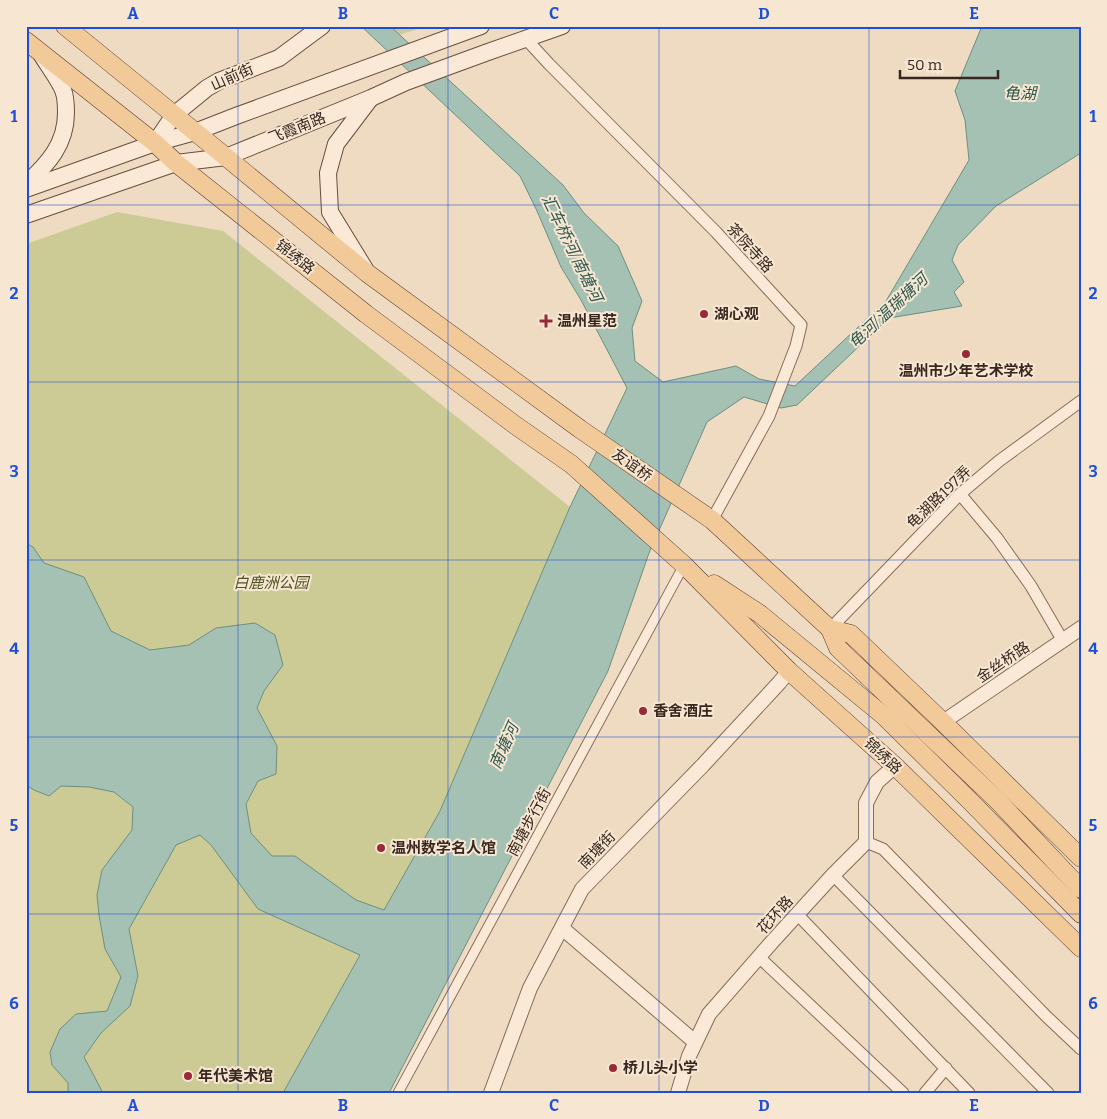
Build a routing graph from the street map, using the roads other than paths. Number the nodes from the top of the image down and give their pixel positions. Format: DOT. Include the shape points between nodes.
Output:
graph roads {
  1 [pos="65,26"];
  2 [pos="322,26"];
  3 [pos="562,26"];
  4 [pos="479,27"];
  5 [pos="526,39"];
  6 [pos="26,41"];
  7 [pos="40,52"];
  8 [pos="371,98"];
  9 [pos="174,115"];
  10 [pos="195,132"];
  11 [pos="155,143"];
  12 [pos="226,157"];
  13 [pos="176,164"];
  14 [pos="26,184"];
  15 [pos="26,189"];
  16 [pos="26,215"];
  17 [pos="367,273"];
  18 [pos="1079,407"];
  19 [pos="960,494"];
  20 [pos="712,520"];
  21 [pos="684,565"];
  22 [pos="1081,628"];
  23 [pos="830,629"];
  24 [pos="1063,641"];
  25 [pos="789,671"];
  26 [pos="943,722"];
  27 [pos="895,766"];
  28 [pos="866,842"];
  29 [pos="1081,858"];
  30 [pos="834,875"];
  31 [pos="1081,889"];
  32 [pos="797,914"];
  33 [pos="1081,914"];
  34 [pos="562,928"];
  35 [pos="1081,948"];
  36 [pos="759,957"];
  37 [pos="696,1042"];
  38 [pos="1081,1049"];
  39 [pos="946,1068"];
  40 [pos="398,1093"];
  41 [pos="491,1093"];
  42 [pos="678,1093"];
  43 [pos="903,1093"];
  44 [pos="925,1093"];
  45 [pos="969,1093"];
  46 [pos="1048,1093"];
  1 -- 9 [label="main road"];
  2 -- 9 [label="main road, 山前街" via="279,58 207,88"];
  3 -- 5 [label="main road, 飞霞南路"];
  4 -- 10 [label="main road"];
  5 -- 8 [label="main road, 飞霞南路" via="406,82"];
  5 -- 20 [label="street, 茶院寺路" via="716,232 801,325 769,416"];
  6 -- 7 [label="main road, 锦绣路"];
  7 -- 11 [label="main road, 锦绣路"];
  7 -- 14 [label="main road" via="63,90 66,125 51,159"];
  8 -- 12 [label="main road, 飞霞南路"];
  8 -- 17 [label="main road" via="336,144 328,173 330,212"];
  9 -- 10 [label="main road"];
  9 -- 11 [label="main road, 山前街"];
  10 -- 11 [label="main road"];
  10 -- 12 [label="main road"];
  11 -- 13 [label="main road, 锦绣路"];
  11 -- 15 [label="main road"];
  12 -- 13 [label="main road, 飞霞南路"];
  12 -- 17 [label="main road"];
  13 -- 16 [label="main road, 飞霞南路"];
  13 -- 21 [label="main road, 锦绣路" via="366,314 570,464"];
  17 -- 20 [label="main road, 友谊桥" via="580,429"];
  18 -- 19 [label="street, 龟湖路197弄" via="999,461"];
  19 -- 23 [label="street, 龟湖路197弄"];
  19 -- 24 [label="street" via="1031,586"];
  20 -- 23 [label="main road"];
  21 -- 25 [label="main road, 锦绣路"];
  21 -- 33 [label="main road, 锦绣路" via="760,614 884,716"];
  21 -- 40 [label="street, 南塘步行街"];
  22 -- 24 [label="street, 金丝桥路"];
  23 -- 26 [label="main road" via="851,634"];
  23 -- 31 [label="main road" via="838,648 998,801"];
  24 -- 26 [label="street, 金丝桥路"];
  25 -- 27 [label="main road, 锦绣路"];
  25 -- 34 [label="street, 南塘街" via="582,889"];
  26 -- 29 [label="main road"];
  27 -- 28 [label="street" via="877,782 866,803"];
  27 -- 35 [label="main road, 锦绣路"];
  28 -- 30 [label="street, 花环路"];
  28 -- 38 [label="street" via="883,849"];
  30 -- 32 [label="street, 花环路"];
  30 -- 46 [label="street"];
  32 -- 36 [label="street, 花环路"];
  32 -- 39 [label="street"];
  34 -- 37 [label="street"];
  34 -- 41 [label="street, 南塘街" via="530,988"];
  36 -- 37 [label="street, 花环路" via="710,1014"];
  36 -- 43 [label="street"];
  37 -- 42 [label="street, 花环路"];
  39 -- 44 [label="street"];
  39 -- 45 [label="street"];
}
